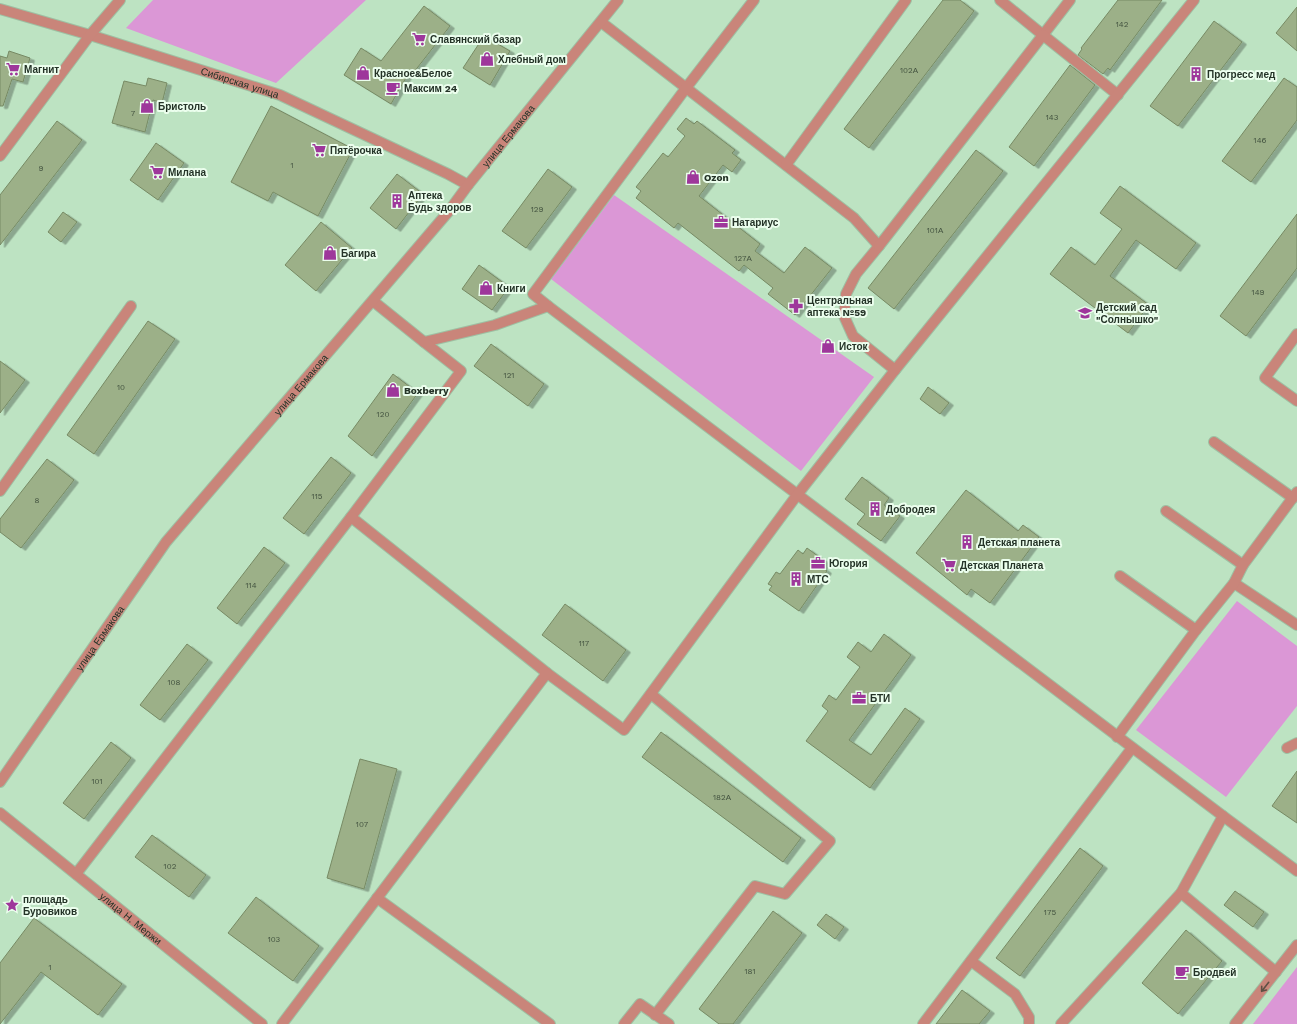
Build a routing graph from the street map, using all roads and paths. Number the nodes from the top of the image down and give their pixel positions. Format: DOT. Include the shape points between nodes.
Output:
graph roads {
  1 [pos="120,0"];
  2 [pos="617,0"];
  3 [pos="754,0"];
  4 [pos="906,0"];
  5 [pos="1000,0"];
  6 [pos="1070,0"];
  7 [pos="1194,0"];
  8 [pos="0,9"];
  9 [pos="601,22"];
  10 [pos="90,34"];
  11 [pos="1043,35"];
  12 [pos="686,88"];
  13 [pos="1118,95"];
  14 [pos="0,156"];
  15 [pos="786,165"];
  16 [pos="468,185"];
  17 [pos="879,246"];
  18 [pos="374,300"];
  19 [pos="131,306"];
  20 [pos="548,306"];
  21 [pos="1297,334"];
  22 [pos="424,342"];
  23 [pos="895,370"];
  24 [pos="1297,400"];
  25 [pos="1214,442"];
  26 [pos="0,491"];
  27 [pos="797,495"];
  28 [pos="1295,495"];
  29 [pos="1166,511"];
  30 [pos="351,517"];
  31 [pos="1243,565"];
  32 [pos="1120,576"];
  33 [pos="1234,583"];
  34 [pos="1297,625"];
  35 [pos="1196,630"];
  36 [pos="547,672"];
  37 [pos="651,694"];
  38 [pos="1117,737"];
  39 [pos="1297,743"];
  40 [pos="1132,748"];
  41 [pos="1287,748"];
  42 [pos="0,782"];
  43 [pos="0,813"];
  44 [pos="1223,816"];
  45 [pos="1297,871"];
  46 [pos="76,874"];
  47 [pos="1181,893"];
  48 [pos="377,898"];
  49 [pos="1297,945"];
  50 [pos="971,961"];
  51 [pos="1276,972"];
  52 [pos="655,1015"];
  53 [pos="262,1024"];
  54 [pos="282,1024"];
  55 [pos="550,1024"];
  56 [pos="624,1024"];
  57 [pos="669,1024"];
  58 [pos="923,1024"];
  59 [pos="1029,1024"];
  60 [pos="1061,1024"];
  61 [pos="1235,1024"];
  1 -- 10 [label="street"];
  2 -- 9 [label="street, улица Ермакова"];
  3 -- 12 [label="street"];
  4 -- 15 [label="street"];
  5 -- 11 [label="street"];
  6 -- 11 [label="street"];
  7 -- 13 [label="street"];
  8 -- 10 [label="street, Сибирская улица"];
  9 -- 12 [label="street"];
  9 -- 16 [label="street, улица Ермакова"];
  10 -- 14 [label="street"];
  10 -- 16 [label="street, Сибирская улица" via="280,96"];
  11 -- 13 [label="street"];
  11 -- 17 [label="street"];
  12 -- 15 [label="street"];
  12 -- 20 [label="street" via="533,294"];
  13 -- 23 [label="street"];
  15 -- 17 [label="street" via="854,218"];
  16 -- 18 [label="street, улица Ермакова"];
  17 -- 23 [label="street" via="856,274 846,294 844,316 854,336"];
  18 -- 22 [label="street"];
  18 -- 42 [label="street, улица Ермакова" via="166,542"];
  19 -- 26 [label="street"];
  20 -- 22 [label="street" via="496,325"];
  20 -- 27 [label="street"];
  21 -- 24 [label="street" via="1265,378"];
  22 -- 30 [label="street" via="461,371"];
  23 -- 27 [label="street"];
  25 -- 28 [label="street"];
  27 -- 37 [label="street"];
  27 -- 38 [label="street"];
  28 -- 31 [label="street"];
  29 -- 31 [label="street"];
  30 -- 36 [label="street"];
  30 -- 46 [label="street"];
  31 -- 33 [label="street"];
  32 -- 35 [label="street"];
  33 -- 34 [label="street"];
  33 -- 35 [label="street"];
  35 -- 38 [label="street"];
  36 -- 37 [label="street" via="624,730"];
  36 -- 48 [label="street"];
  37 -- 52 [label="street" via="830,842 785,894 755,886"];
  38 -- 40 [label="street"];
  39 -- 41 [label="street"];
  40 -- 44 [label="street"];
  40 -- 50 [label="street"];
  43 -- 46 [label="street, улица Н. Мержи"];
  44 -- 45 [label="street"];
  44 -- 47 [label="street"];
  46 -- 53 [label="street, улица Н. Мержи"];
  47 -- 51 [label="street"];
  47 -- 60 [label="street"];
  48 -- 54 [label="street"];
  48 -- 55 [label="street"];
  49 -- 51 [label="street"];
  50 -- 58 [label="street"];
  50 -- 59 [label="street" via="1015,994 1029,1017"];
  51 -- 61 [label="street, one-way"];
  52 -- 56 [label="street" via="640,1004"];
  52 -- 57 [label="street"];
}
